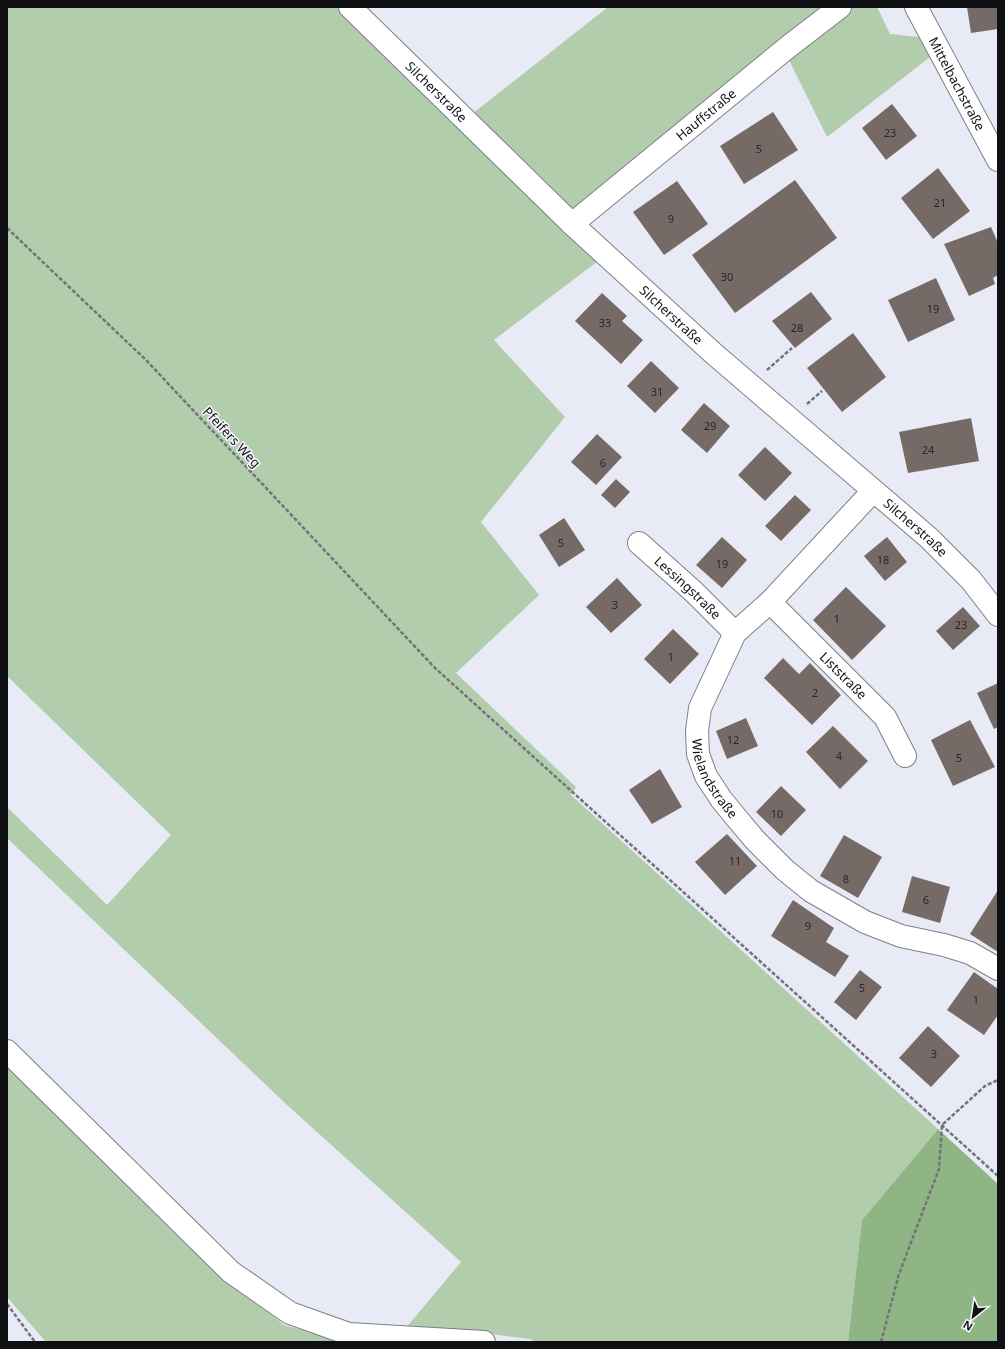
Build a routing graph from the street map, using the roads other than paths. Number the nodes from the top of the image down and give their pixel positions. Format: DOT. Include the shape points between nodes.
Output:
graph roads {
  1 [pos="350,7"];
  2 [pos="840,7"];
  3 [pos="916,7"];
  4 [pos="998,160"];
  5 [pos="572,224"];
  6 [pos="872,491"];
  7 [pos="639,543"];
  8 [pos="770,602"];
  9 [pos="998,614"];
  10 [pos="735,633"];
  11 [pos="905,756"];
  12 [pos="998,969"];
  13 [pos="7,1051"];
  14 [pos="484,1342"];
  1 -- 5 [label="street, Silcherstraße"];
  2 -- 5 [label="street, Hauffstraße"];
  3 -- 4 [label="street, Mittelbachstraße"];
  5 -- 6 [label="street, Silcherstraße"];
  6 -- 8 [label="street, Wielandstraße"];
  6 -- 9 [label="street, Silcherstraße" via="929,538 971,580"];
  7 -- 10 [label="street, Lessingstraße"];
  8 -- 10 [label="street, Wielandstraße"];
  8 -- 11 [label="street, Liststraße" via="885,716"];
  10 -- 12 [label="street, Wielandstraße" via="700,708 697,731 698,754 706,776 720,799 755,840 811,891 865,922 901,936 970,953"];
  13 -- 14 [label="street" via="231,1272 290,1313 349,1334"];
}
